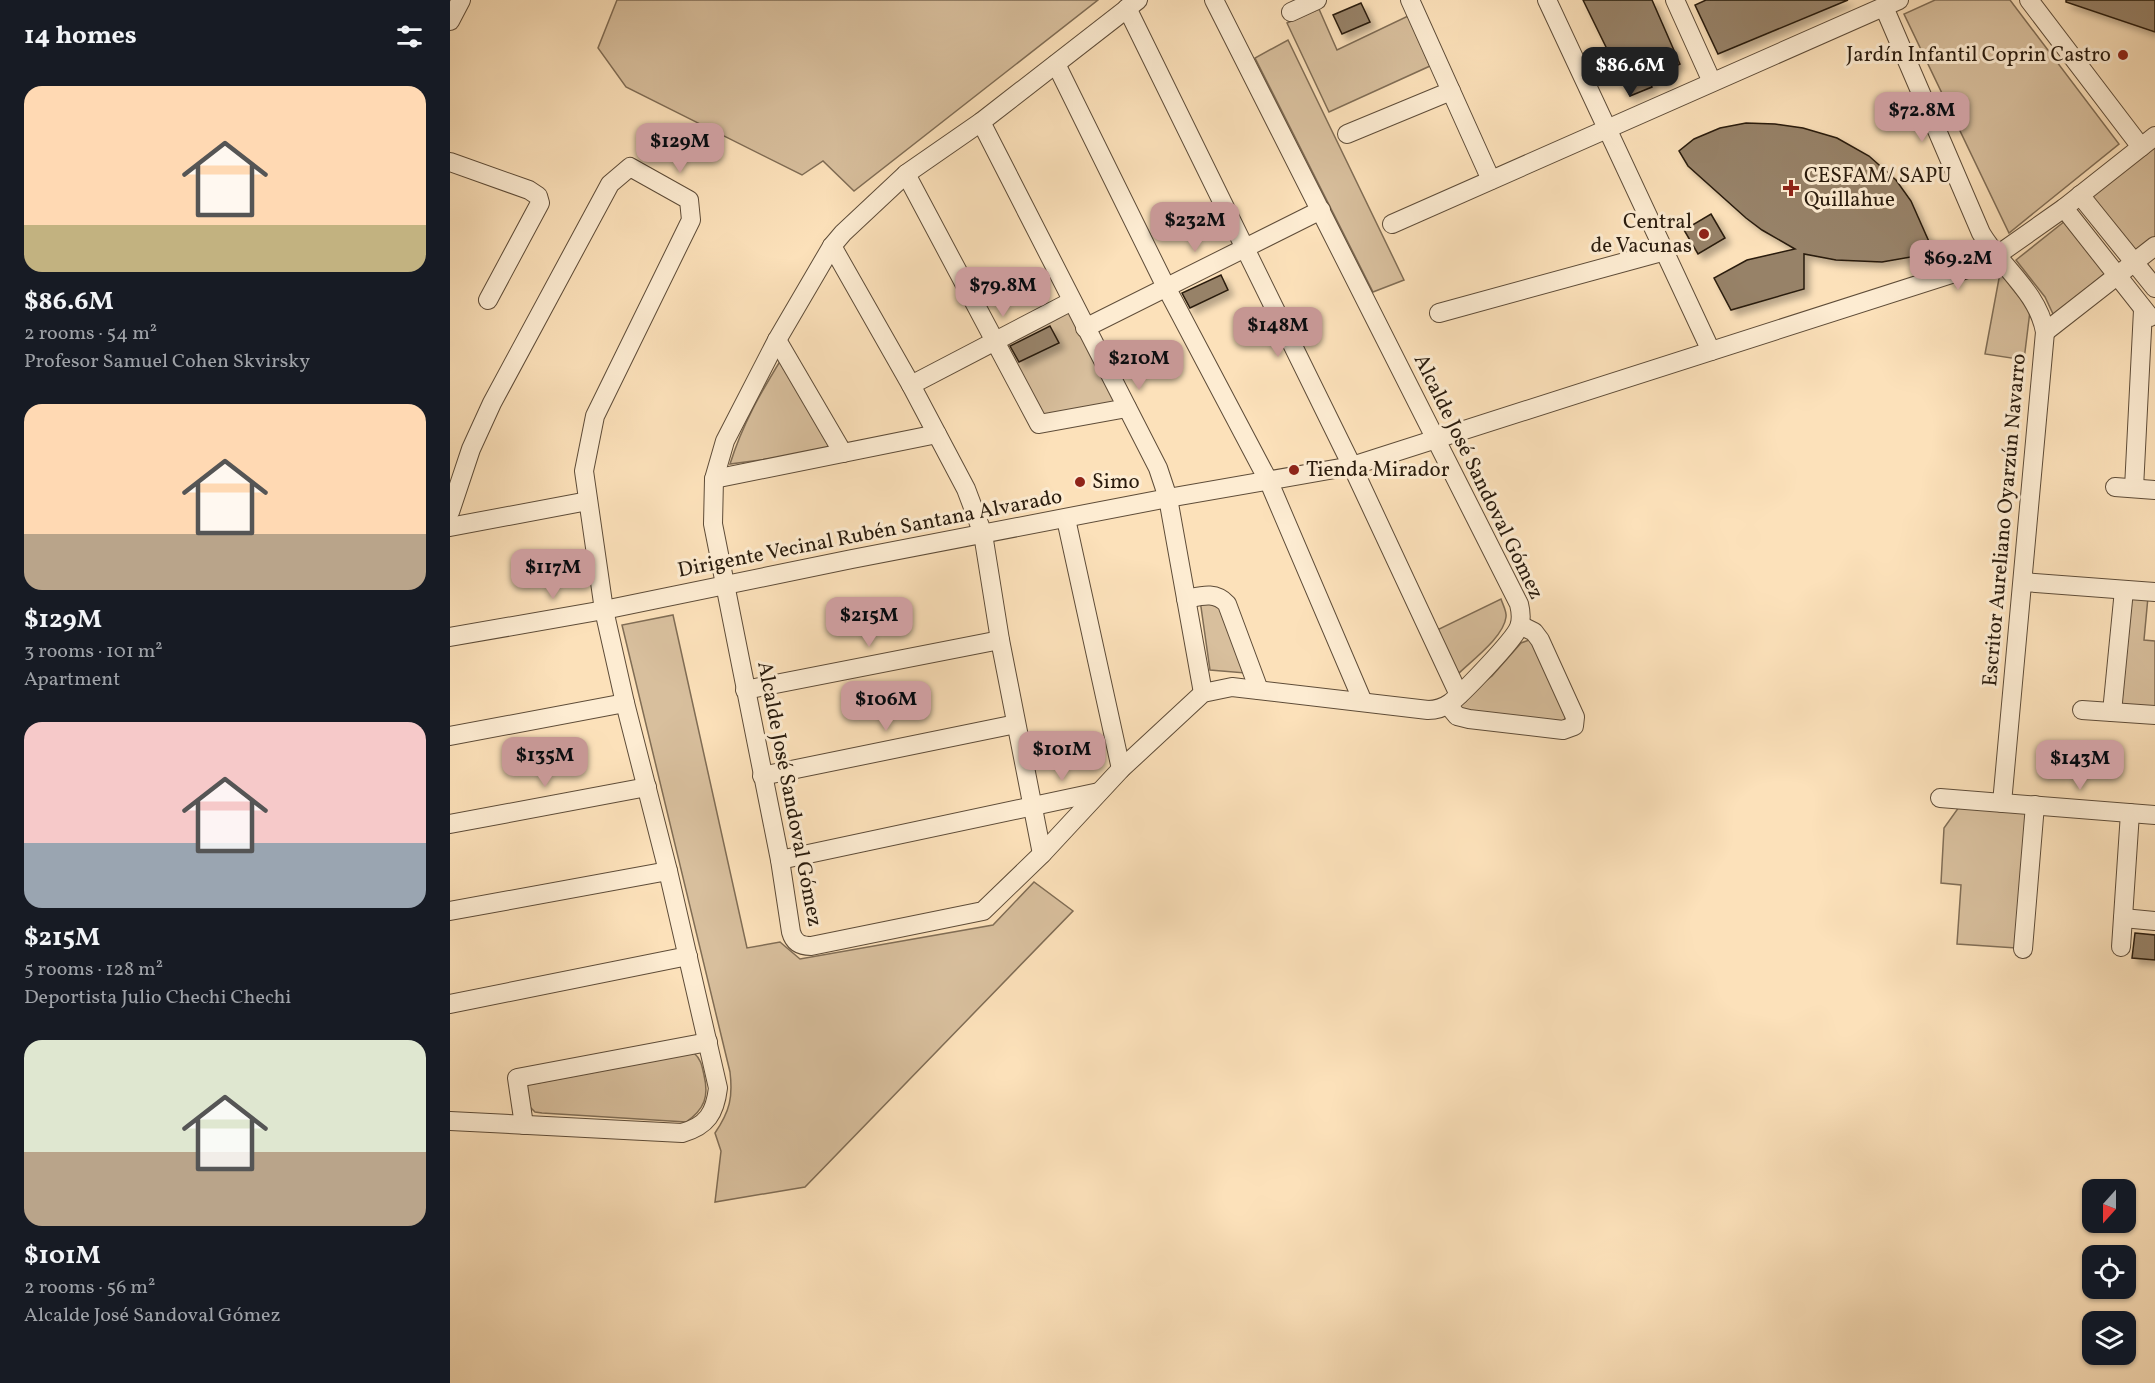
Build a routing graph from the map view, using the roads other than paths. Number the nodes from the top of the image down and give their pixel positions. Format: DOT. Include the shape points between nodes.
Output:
graph roads {
  1 [pos="461,0"];
  2 [pos="1214,0"];
  3 [pos="1317,0"];
  4 [pos="1410,0"];
  5 [pos="1547,0"];
  6 [pos="1675,0"];
  7 [pos="2029,0"];
  8 [pos="1891,3"];
  9 [pos="1133,4"];
  10 [pos="1291,12"];
  11 [pos="450,21"];
  12 [pos="1056,64"];
  13 [pos="1712,82"];
  14 [pos="1451,91"];
  15 [pos="981,122"];
  16 [pos="1607,128"];
  17 [pos="1347,134"];
  18 [pos="2148,141"];
  19 [pos="450,162"];
  20 [pos="906,174"];
  21 [pos="1491,180"];
  22 [pos="2080,195"];
  23 [pos="2064,208"];
  24 [pos="1321,210"];
  25 [pos="1392,224"];
  26 [pos="832,246"];
  27 [pos="2155,246"];
  28 [pos="1244,248"];
  29 [pos="1665,251"];
  30 [pos="1998,256"];
  31 [pos="2134,262"];
  32 [pos="2117,276"];
  33 [pos="1166,287"];
  34 [pos="2155,288"];
  35 [pos="488,300"];
  36 [pos="1072,302"];
  37 [pos="2143,310"];
  38 [pos="1439,313"];
  39 [pos="2155,324"];
  40 [pos="1085,328"];
  41 [pos="2045,332"];
  42 [pos="777,340"];
  43 [pos="995,342"];
  44 [pos="1711,351"];
  45 [pos="911,385"];
  46 [pos="1127,408"];
  47 [pos="937,434"];
  48 [pos="1438,440"];
  49 [pos="843,453"];
  50 [pos="1352,466"];
  51 [pos="714,479"];
  52 [pos="1269,482"];
  53 [pos="2115,487"];
  54 [pos="2134,488"];
  55 [pos="2155,490"];
  56 [pos="1168,498"];
  57 [pos="588,501"];
  58 [pos="450,512"];
  59 [pos="1066,519"];
  60 [pos="450,527"];
  61 [pos="982,534"];
  62 [pos="2023,582"];
  63 [pos="725,586"];
  64 [pos="2124,590"];
  65 [pos="2155,592"];
  66 [pos="1186,599"];
  67 [pos="604,609"];
  68 [pos="1520,625"];
  69 [pos="450,637"];
  70 [pos="1000,640"];
  71 [pos="745,690"];
  72 [pos="1259,690"];
  73 [pos="1203,693"];
  74 [pos="1453,700"];
  75 [pos="1363,702"];
  76 [pos="625,703"];
  77 [pos="2082,710"];
  78 [pos="2112,712"];
  79 [pos="2155,715"];
  80 [pos="1016,724"];
  81 [pos="450,736"];
  82 [pos="1121,769"];
  83 [pos="762,776"];
  84 [pos="647,787"];
  85 [pos="1099,792"];
  86 [pos="1940,798"];
  87 [pos="2002,803"];
  88 [pos="2035,805"];
  89 [pos="1032,807"];
  90 [pos="2130,813"];
  91 [pos="2155,814"];
  92 [pos="450,824"];
  93 [pos="1042,854"];
  94 [pos="780,860"];
  95 [pos="668,871"];
  96 [pos="450,911"];
  97 [pos="2123,918"];
  98 [pos="2155,921"];
  99 [pos="2121,947"];
  100 [pos="2023,949"];
  101 [pos="688,956"];
  102 [pos="450,1004"];
  103 [pos="708,1042"];
  104 [pos="450,1121"];
  105 [pos="524,1125"];
  1 -- 11 [label="street"];
  2 -- 24 [label="street, Alcalde José Sandoval Gómez"];
  3 -- 10 [label="street"];
  4 -- 14 [label="street"];
  5 -- 16 [label="street"];
  6 -- 13 [label="street"];
  7 -- 18 [label="street"];
  8 -- 13 [label="street"];
  8 -- 30 [label="street, Escritor Aureliano Oyarzún Navarro" via="1981,233"];
  9 -- 12 [label="street, Alcalde José Sandoval Gómez"];
  9 -- 28 [label="street"];
  12 -- 15 [label="street, Alcalde José Sandoval Gómez"];
  12 -- 33 [label="street"];
  13 -- 16 [label="street"];
  14 -- 17 [label="street"];
  14 -- 21 [label="street"];
  15 -- 20 [label="street, Alcalde José Sandoval Gómez"];
  15 -- 36 [label="street"];
  16 -- 21 [label="street"];
  16 -- 29 [label="street"];
  18 -- 22 [label="street, Dirigente Vecinal Rubén Santana Alvarado"];
  19 -- 35 [label="street" via="529,190 540,203"];
  20 -- 26 [label="street, Alcalde José Sandoval Gómez" via="850,224"];
  20 -- 43 [label="street"];
  21 -- 25 [label="street"];
  22 -- 23 [label="street, Dirigente Vecinal Rubén Santana Alvarado"];
  22 -- 31 [label="street"];
  23 -- 30 [label="street, Dirigente Vecinal Rubén Santana Alvarado"];
  23 -- 32 [label="street"];
  24 -- 28 [label="street"];
  24 -- 48 [label="street, Alcalde José Sandoval Gómez"];
  26 -- 42 [label="street, Alcalde José Sandoval Gómez"];
  26 -- 45 [label="street"];
  27 -- 31 [label="street"];
  28 -- 33 [label="street"];
  28 -- 50 [label="street"];
  29 -- 38 [label="street"];
  29 -- 44 [label="street"];
  30 -- 41 [label="street, Escritor Aureliano Oyarzún Navarro" via="2035,302"];
  30 -- 44 [label="street, Dirigente Vecinal Rubén Santana Alvarado"];
  31 -- 32 [label="street"];
  31 -- 34 [label="street"];
  32 -- 37 [label="street"];
  32 -- 41 [label="street"];
  33 -- 40 [label="street"];
  33 -- 52 [label="street"];
  36 -- 40 [label="street"];
  36 -- 43 [label="street"];
  37 -- 39 [label="street"];
  37 -- 54 [label="street"];
  40 -- 46 [label="street"];
  41 -- 62 [label="street, Escritor Aureliano Oyarzún Navarro"];
  42 -- 49 [label="street"];
  42 -- 51 [label="street, Alcalde José Sandoval Gómez" via="725,441"];
  43 -- 45 [label="street"];
  43 -- 46 [label="street" via="1039,424"];
  44 -- 48 [label="street, Dirigente Vecinal Rubén Santana Alvarado"];
  45 -- 47 [label="street"];
  46 -- 56 [label="street" via="1158,468"];
  47 -- 49 [label="street"];
  47 -- 61 [label="street" via="966,489"];
  48 -- 50 [label="street, Dirigente Vecinal Rubén Santana Alvarado"];
  48 -- 68 [label="street, Alcalde José Sandoval Gómez" via="1519,604"];
  49 -- 51 [label="street"];
  50 -- 52 [label="street, Dirigente Vecinal Rubén Santana Alvarado"];
  50 -- 74 [label="street"];
  51 -- 63 [label="street, Alcalde José Sandoval Gómez" via="714,524"];
  52 -- 56 [label="street, Dirigente Vecinal Rubén Santana Alvarado"];
  52 -- 75 [label="street"];
  53 -- 54 [label="street"];
  54 -- 55 [label="street"];
  56 -- 59 [label="street, Dirigente Vecinal Rubén Santana Alvarado"];
  56 -- 66 [label="street"];
  57 -- 58 [label="street" via="584,471 595,416 691,220 689,200 630,167 610,184 492,402"];
  57 -- 60 [label="street"];
  57 -- 67 [label="street"];
  59 -- 61 [label="street, Dirigente Vecinal Rubén Santana Alvarado"];
  59 -- 82 [label="street"];
  61 -- 63 [label="street, Dirigente Vecinal Rubén Santana Alvarado"];
  61 -- 70 [label="street"];
  62 -- 64 [label="street"];
  62 -- 87 [label="street, Escritor Aureliano Oyarzún Navarro"];
  63 -- 67 [label="street, Dirigente Vecinal Rubén Santana Alvarado"];
  63 -- 71 [label="street, Alcalde José Sandoval Gómez"];
  64 -- 65 [label="street"];
  64 -- 78 [label="street"];
  66 -- 72 [label="street" via="1210,595 1227,604"];
  66 -- 73 [label="street"];
  67 -- 69 [label="street, Dirigente Vecinal Rubén Santana Alvarado"];
  67 -- 76 [label="street"];
  68 -- 74 [label="street, Alcalde José Sandoval Gómez" via="1511,640"];
  68 -- 74 [label="street" via="1540,640 1575,717 1574,726 1563,730 1469,719 1458,716"];
  70 -- 71 [label="street"];
  70 -- 80 [label="street"];
  71 -- 83 [label="street, Alcalde José Sandoval Gómez"];
  72 -- 73 [label="street" via="1232,687"];
  72 -- 75 [label="street"];
  73 -- 82 [label="street, Alcalde José Sandoval Gómez"];
  74 -- 75 [label="street" via="1428,710"];
  76 -- 81 [label="street"];
  76 -- 84 [label="street"];
  77 -- 78 [label="street"];
  78 -- 79 [label="street"];
  80 -- 83 [label="street"];
  80 -- 89 [label="street"];
  82 -- 85 [label="street, Alcalde José Sandoval Gómez"];
  83 -- 94 [label="street, Alcalde José Sandoval Gómez"];
  84 -- 92 [label="street"];
  84 -- 95 [label="street"];
  85 -- 89 [label="street"];
  85 -- 93 [label="street, Alcalde José Sandoval Gómez"];
  86 -- 87 [label="street"];
  87 -- 88 [label="street"];
  88 -- 90 [label="street"];
  88 -- 100 [label="street"];
  89 -- 93 [label="street"];
  89 -- 94 [label="street"];
  90 -- 91 [label="street"];
  90 -- 97 [label="street"];
  93 -- 94 [label="street, Alcalde José Sandoval Gómez" via="977,913 812,946 801,945 792,937"];
  95 -- 96 [label="street"];
  95 -- 101 [label="street"];
  97 -- 98 [label="street"];
  97 -- 99 [label="street"];
  101 -- 102 [label="street"];
  101 -- 103 [label="street"];
  103 -- 105 [label="street" via="517,1077"];
  103 -- 105 [label="street" via="718,1088 716,1103 702,1126 694,1130 664,1133"];
  104 -- 105 [label="street"];
}
